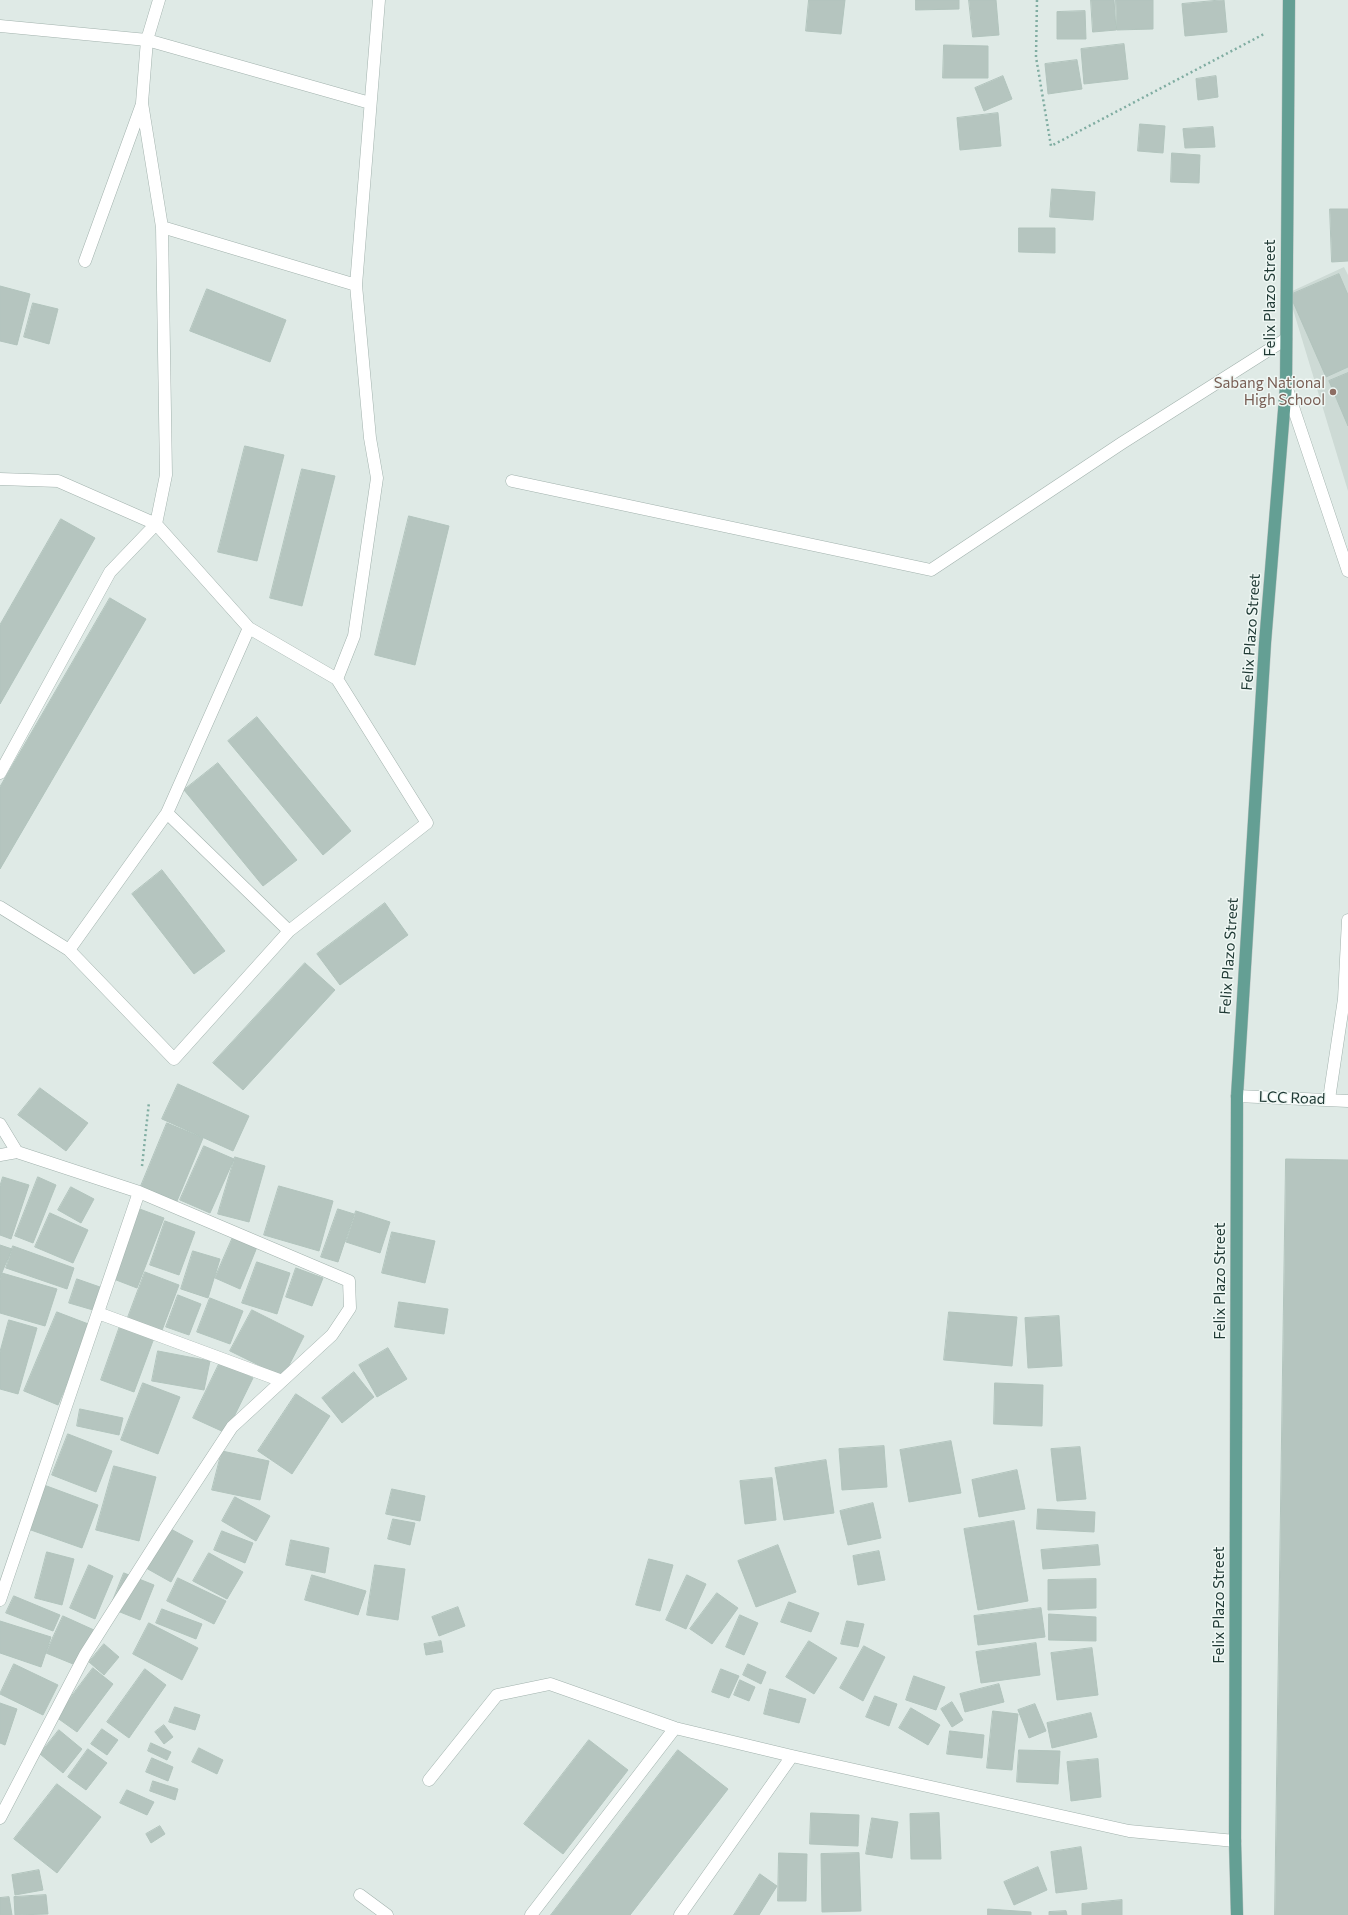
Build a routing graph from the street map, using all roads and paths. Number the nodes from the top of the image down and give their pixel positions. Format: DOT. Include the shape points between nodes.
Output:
graph roads {
  1 [pos="158,0"];
  2 [pos="378,0"];
  3 [pos="1037,0"];
  4 [pos="1289,0"];
  5 [pos="1288,21"];
  6 [pos="0,26"];
  7 [pos="147,40"];
  8 [pos="142,103"];
  9 [pos="370,103"];
  10 [pos="162,227"];
  11 [pos="85,261"];
  12 [pos="356,285"];
  13 [pos="1286,339"];
  14 [pos="1286,386"];
  15 [pos="0,479"];
  16 [pos="512,481"];
  17 [pos="156,524"];
  18 [pos="1348,571"];
  19 [pos="250,628"];
  20 [pos="337,679"];
  21 [pos="0,773"];
  22 [pos="167,813"];
  23 [pos="0,907"];
  24 [pos="1348,920"];
  25 [pos="289,931"];
  26 [pos="69,950"];
  27 [pos="1346,999"];
  28 [pos="1237,1096"];
  29 [pos="1329,1099"];
  30 [pos="1348,1101"];
  31 [pos="149,1102"];
  32 [pos="0,1124"];
  33 [pos="17,1152"];
  34 [pos="0,1155"];
  35 [pos="139,1192"];
  36 [pos="98,1313"];
  37 [pos="282,1382"];
  38 [pos="0,1600"];
  39 [pos="675,1728"];
  40 [pos="792,1756"];
  41 [pos="429,1780"];
  42 [pos="0,1818"];
  43 [pos="1235,1841"];
  44 [pos="360,1895"];
  45 [pos="387,1915"];
  46 [pos="531,1915"];
  47 [pos="680,1915"];
  48 [pos="1237,1915"];
  1 -- 7 [label="street"];
  2 -- 9 [label="street"];
  3 -- 5 [label="path" via="1036,58 1051,146"];
  4 -- 5 [label="main road, Felix Plazo Street"];
  5 -- 13 [label="main road, Felix Plazo Street"];
  6 -- 7 [label="street"];
  7 -- 8 [label="street"];
  7 -- 9 [label="street"];
  8 -- 10 [label="street"];
  8 -- 11 [label="street"];
  9 -- 12 [label="street"];
  10 -- 12 [label="street"];
  10 -- 17 [label="street" via="166,474"];
  12 -- 20 [label="street" via="370,438 377,478 354,636"];
  13 -- 14 [label="main road, Felix Plazo Street"];
  13 -- 16 [label="street" via="1122,443 930,570"];
  14 -- 18 [label="street"];
  14 -- 28 [label="main road, Felix Plazo Street" via="1265,643"];
  15 -- 17 [label="street" via="58,482"];
  17 -- 19 [label="street"];
  17 -- 21 [label="street" via="110,572"];
  19 -- 20 [label="street"];
  19 -- 22 [label="street"];
  20 -- 25 [label="street" via="426,823"];
  22 -- 25 [label="street"];
  22 -- 26 [label="street"];
  23 -- 26 [label="street"];
  24 -- 27 [label="street"];
  25 -- 26 [label="street" via="174,1059"];
  27 -- 29 [label="street"];
  28 -- 29 [label="street, LCC Road"];
  28 -- 43 [label="main road, Felix Plazo Street"];
  29 -- 30 [label="street, LCC Road"];
  31 -- 35 [label="path"];
  32 -- 33 [label="street"];
  33 -- 34 [label="street"];
  33 -- 35 [label="street"];
  35 -- 36 [label="street"];
  35 -- 37 [label="street" via="349,1281 350,1308 332,1335"];
  36 -- 37 [label="street"];
  36 -- 38 [label="street"];
  37 -- 42 [label="street" via="232,1427 163,1532 86,1655"];
  39 -- 40 [label="street"];
  39 -- 41 [label="street" via="550,1684 496,1695"];
  39 -- 46 [label="street"];
  40 -- 43 [label="street" via="1130,1831"];
  40 -- 47 [label="street"];
  43 -- 48 [label="main road, Felix Plazo Street"];
  44 -- 45 [label="street"];
}
